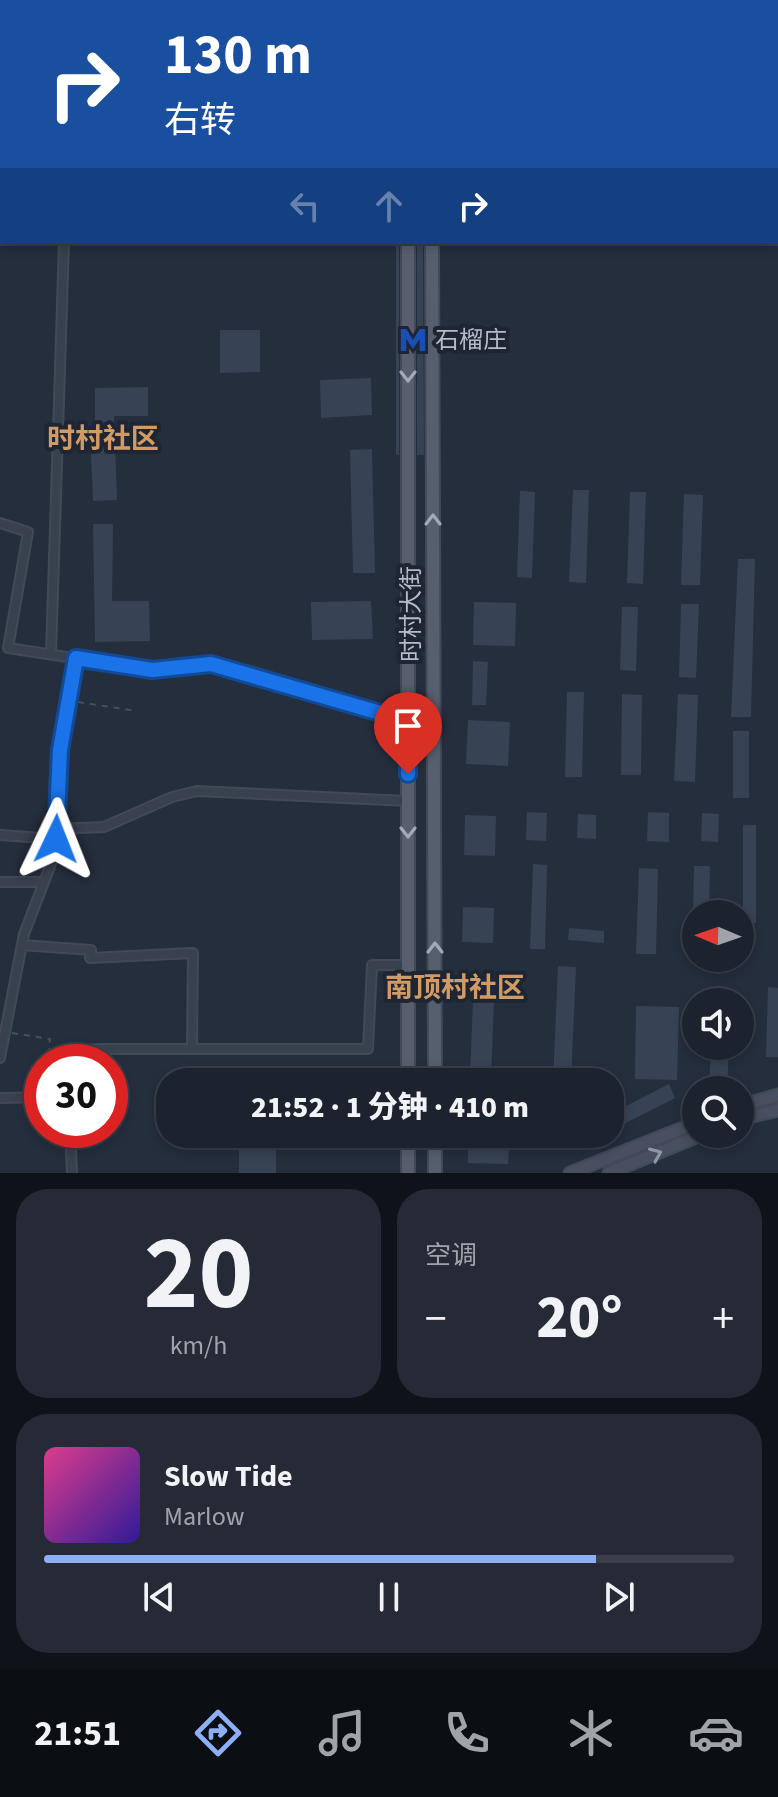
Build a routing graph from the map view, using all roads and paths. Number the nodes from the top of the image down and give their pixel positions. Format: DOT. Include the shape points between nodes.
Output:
graph roads {
  1 [pos="64,244"];
  2 [pos="408,244"];
  3 [pos="432,244"];
  4 [pos="0,523"];
  5 [pos="51,654"];
  6 [pos="76,658"];
  7 [pos="68,701"];
  8 [pos="137,711"];
  9 [pos="408,721"];
  10 [pos="408,801"];
  11 [pos="57,829"];
  12 [pos="0,835"];
  13 [pos="56,839"];
  14 [pos="0,882"];
  15 [pos="44,882"];
  16 [pos="22,945"];
  17 [pos="408,965"];
  18 [pos="7,1032"];
  19 [pos="50,1044"];
  20 [pos="192,1049"];
  21 [pos="128,1050"];
  22 [pos="0,1058"];
  23 [pos="408,1068"];
  24 [pos="435,1068"];
  25 [pos="778,1095"];
  26 [pos="24,1097"];
  27 [pos="0,1098"];
  28 [pos="754,1102"];
  29 [pos="778,1110"];
  30 [pos="754,1116"];
  31 [pos="682,1129"];
  32 [pos="682,1143"];
  33 [pos="71,1148"];
  34 [pos="408,1148"];
  35 [pos="435,1148"];
  36 [pos="72,1173"];
  37 [pos="408,1173"];
  38 [pos="435,1173"];
  39 [pos="570,1173"];
  40 [pos="609,1173"];
  1 -- 5 [label="street"];
  2 -- 9 [label="main road, 时村大街, one-way"];
  24 -- 3 [label="main road, 时村大街, one-way"];
  4 -- 5 [label="street" via="28,532 8,648"];
  5 -- 6 [label="street"];
  6 -- 7 [label="street"];
  6 -- 9 [label="street" via="152,670 211,664"];
  7 -- 8 [label="path"];
  7 -- 11 [label="street"];
  9 -- 10 [label="main road, 时村大街"];
  10 -- 11 [label="street" via="197,791 104,827"];
  10 -- 17 [label="main road, 时村大街, one-way"];
  11 -- 13 [label="street"];
  12 -- 13 [label="street"];
  13 -- 15 [label="street"];
  14 -- 15 [label="street"];
  15 -- 16 [label="street"];
  16 -- 18 [label="street"];
  16 -- 20 [label="street" via="91,950 90,958 193,953"];
  17 -- 20 [label="street" via="372,965 368,1049"];
  17 -- 23 [label="main road, 时村大街"];
  18 -- 19 [label="path" via="50,1039"];
  18 -- 22 [label="street"];
  20 -- 21 [label="street"];
  25 -- 28 [label="street"];
  26 -- 27 [label="street"];
  29 -- 30 [label="street"];
  31 -- 39 [label="street"];
  40 -- 32 [label="street, one-way"];
  33 -- 36 [label="street"];
  34 -- 37 [label="main road"];
  35 -- 38 [label="main road"];
}
